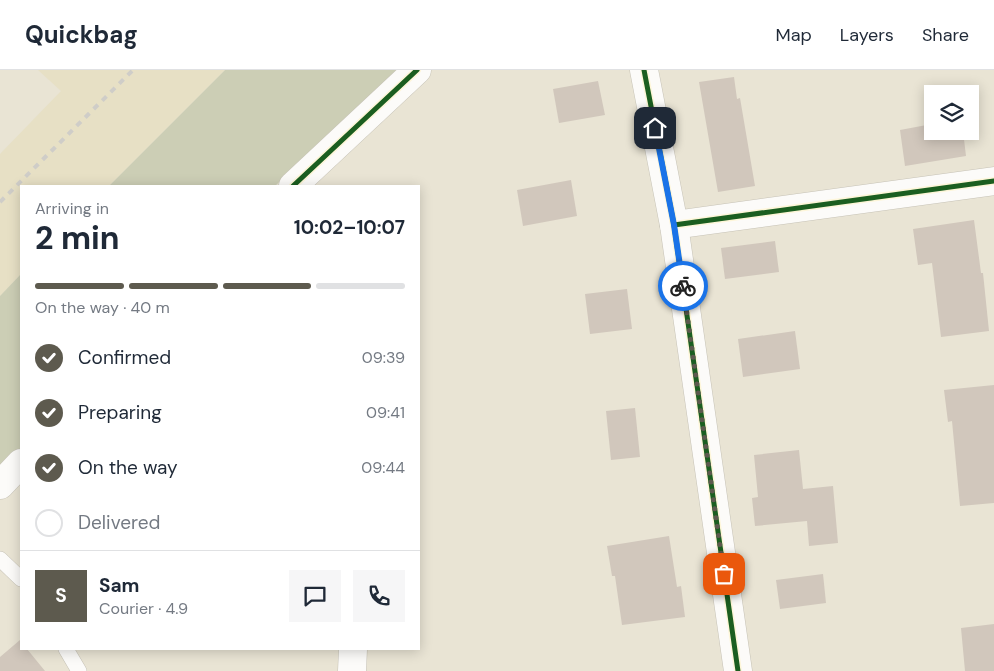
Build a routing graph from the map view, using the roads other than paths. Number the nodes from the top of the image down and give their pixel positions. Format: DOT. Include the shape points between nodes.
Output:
graph roads {
  1 [pos="417,70"];
  2 [pos="644,70"];
  3 [pos="994,180"];
  4 [pos="294,185"];
  5 [pos="674,225"];
  6 [pos="20,463"];
  7 [pos="0,485"];
  8 [pos="0,559"];
  9 [pos="20,578"];
  10 [pos="67,650"];
  11 [pos="353,650"];
  12 [pos="79,671"];
  13 [pos="352,671"];
  14 [pos="738,671"];
  1 -- 4 [label="street"];
  2 -- 5 [label="street"];
  3 -- 5 [label="street"];
  5 -- 14 [label="street"];
  6 -- 7 [label="street"];
  8 -- 9 [label="lane"];
  10 -- 12 [label="lane"];
  11 -- 13 [label="street"];
}
